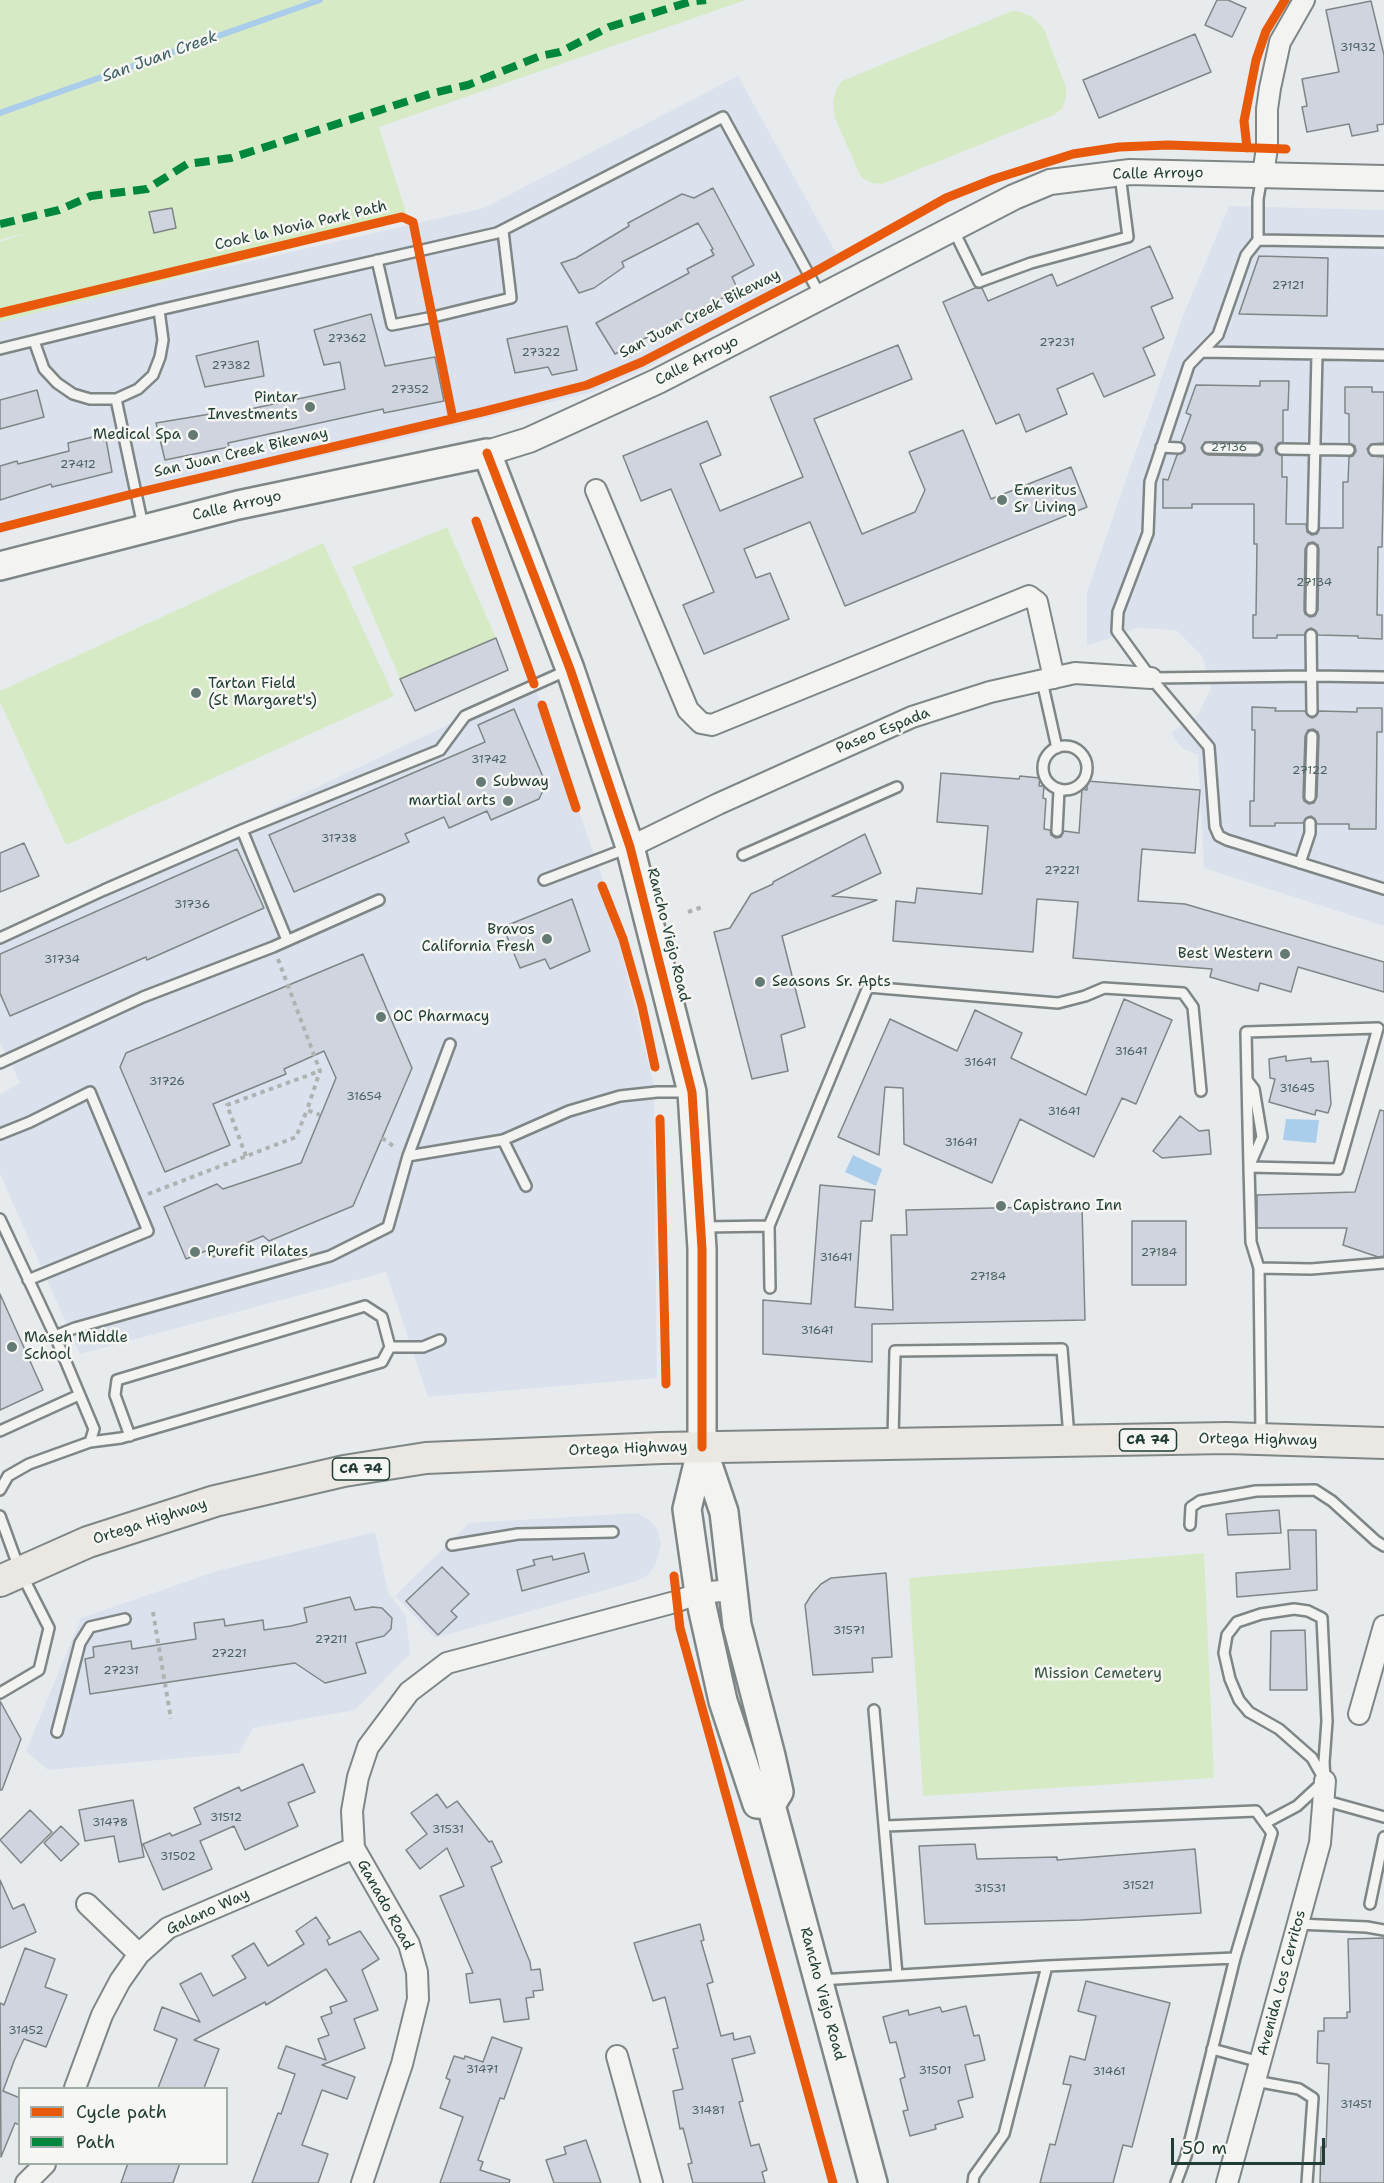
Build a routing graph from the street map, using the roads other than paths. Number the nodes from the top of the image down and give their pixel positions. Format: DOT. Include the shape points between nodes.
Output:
graph roads {
  1 [pos="1304,0"];
  2 [pos="1120,173"];
  3 [pos="1263,174"];
  4 [pos="1384,178"];
  5 [pos="953,228"];
  6 [pos="503,231"];
  7 [pos="1258,240"];
  8 [pos="1384,242"];
  9 [pos="377,260"];
  10 [pos="821,297"];
  11 [pos="159,310"];
  12 [pos="34,341"];
  13 [pos="0,349"];
  14 [pos="1202,352"];
  15 [pos="1317,354"];
  16 [pos="1384,355"];
  17 [pos="116,399"];
  18 [pos="1161,447"];
  19 [pos="1179,448"];
  20 [pos="1208,448"];
  21 [pos="1256,449"];
  22 [pos="1282,449"];
  23 [pos="1315,450"];
  24 [pos="1349,450"];
  25 [pos="487,453"];
  26 [pos="596,490"];
  27 [pos="144,528"];
  28 [pos="1313,528"];
  29 [pos="1312,549"];
  30 [pos="0,566"];
  31 [pos="1311,610"];
  32 [pos="1311,635"];
  33 [pos="570,669"];
  34 [pos="1311,676"];
  35 [pos="1384,677"];
  36 [pos="1151,678"];
  37 [pos="1048,679"];
  38 [pos="1312,711"];
  39 [pos="1312,736"];
  40 [pos="1057,748"];
  41 [pos="897,787"];
  42 [pos="1059,789"];
  43 [pos="1311,796"];
  44 [pos="1310,824"];
  45 [pos="242,830"];
  46 [pos="1058,831"];
  47 [pos="630,847"];
  48 [pos="742,855"];
  49 [pos="1300,863"];
  50 [pos="544,880"];
  51 [pos="1384,889"];
  52 [pos="379,900"];
  53 [pos="0,938"];
  54 [pos="287,940"];
  55 [pos="1381,1025"];
  56 [pos="450,1044"];
  57 [pos="0,1063"];
  58 [pos="1201,1091"];
  59 [pos="692,1092"];
  60 [pos="0,1134"];
  61 [pos="502,1140"];
  62 [pos="408,1156"];
  63 [pos="1249,1167"];
  64 [pos="526,1186"];
  65 [pos="0,1219"];
  66 [pos="769,1226"];
  67 [pos="699,1227"];
  68 [pos="1384,1263"];
  69 [pos="1259,1268"];
  70 [pos="28,1280"];
  71 [pos="770,1288"];
  72 [pos="55,1336"];
  73 [pos="440,1340"];
  74 [pos="390,1347"];
  75 [pos="79,1395"];
  76 [pos="0,1431"];
  77 [pos="130,1436"];
  78 [pos="1262,1439"];
  79 [pos="90,1442"];
  80 [pos="1069,1442"];
  81 [pos="1384,1443"];
  82 [pos="893,1444"];
  83 [pos="702,1447"];
  84 [pos="0,1490"];
  85 [pos="0,1516"];
  86 [pos="1190,1525"];
  87 [pos="613,1532"];
  88 [pos="452,1545"];
  89 [pos="1384,1546"];
  90 [pos="10,1576"];
  91 [pos="732,1590"];
  92 [pos="699,1593"];
  93 [pos="125,1619"];
  94 [pos="1384,1626"];
  95 [pos="0,1693"];
  96 [pos="874,1710"];
  97 [pos="1359,1714"];
  98 [pos="57,1732"];
  99 [pos="1324,1790"];
  100 [pos="771,1805"];
  101 [pos="1384,1817"];
  102 [pos="1264,1823"];
  103 [pos="886,1826"];
  104 [pos="1384,1837"];
  105 [pos="354,1848"];
  106 [pos="87,1904"];
  107 [pos="1370,1904"];
  108 [pos="1298,1924"];
  109 [pos="1384,1930"];
  110 [pos="139,1954"];
  111 [pos="1235,1958"];
  112 [pos="1047,1966"];
  113 [pos="897,1975"];
  114 [pos="818,1980"];
  115 [pos="1212,2049"];
  116 [pos="617,2056"];
  117 [pos="1258,2072"];
  118 [pos="75,2087"];
  119 [pos="43,2165"];
  120 [pos="26,2183"];
  121 [pos="362,2183"];
  122 [pos="652,2183"];
  123 [pos="873,2183"];
  124 [pos="973,2183"];
  125 [pos="1176,2183"];
  126 [pos="1227,2183"];
  127 [pos="1307,2183"];
  1 -- 3 [label="street" via="1280,42 1270,88"];
  2 -- 3 [label="street, Calle Arroyo"];
  2 -- 5 [label="street, Calle Arroyo" via="1050,182"];
  2 -- 5 [label="lane" via="1128,237 1031,263 979,282"];
  3 -- 4 [label="street, Calle Arroyo"];
  3 -- 7 [label="lane" via="1258,199"];
  5 -- 10 [label="street, Calle Arroyo"];
  6 -- 9 [label="lane"];
  6 -- 9 [label="lane" via="512,298 433,317 392,325"];
  6 -- 10 [label="lane" via="723,117"];
  7 -- 8 [label="lane"];
  7 -- 14 [label="lane" via="1246,255 1218,335"];
  9 -- 11 [label="lane"];
  10 -- 25 [label="street, Calle Arroyo" via="597,411"];
  11 -- 12 [label="lane"];
  11 -- 17 [label="lane" via="163,340 153,375 138,389"];
  12 -- 13 [label="lane"];
  12 -- 17 [label="lane" via="44,369 57,383 90,399"];
  14 -- 15 [label="lane"];
  14 -- 18 [label="lane" via="1189,365"];
  15 -- 16 [label="lane"];
  15 -- 23 [label="lane"];
  17 -- 27 [label="lane"];
  18 -- 19 [label="lane"];
  18 -- 36 [label="lane" via="1150,482 1148,533 1118,612 1118,632"];
  20 -- 21 [label="lane"];
  22 -- 23 [label="lane"];
  23 -- 24 [label="lane"];
  23 -- 28 [label="lane"];
  25 -- 27 [label="main road, Calle Arroyo"];
  25 -- 33 [label="main road, Rancho Viejo Road"];
  26 -- 37 [label="street" via="687,710 701,723 712,725 1029,596 1037,602"];
  27 -- 30 [label="main road, Calle Arroyo"];
  29 -- 31 [label="lane"];
  32 -- 34 [label="lane"];
  33 -- 45 [label="lane" via="465,716 440,750"];
  33 -- 47 [label="main road, Rancho Viejo Road"];
  34 -- 35 [label="lane"];
  34 -- 36 [label="lane"];
  34 -- 38 [label="lane"];
  36 -- 37 [label="street, Paseo Espada" via="1075,673"];
  36 -- 49 [label="lane" via="1209,747 1219,836"];
  37 -- 40 [label="lane"];
  37 -- 47 [label="street, Paseo Espada" via="990,692 912,717"];
  39 -- 43 [label="lane"];
  40 -- 42 [label="lane" via="1046,757 1043,770 1048,782"];
  40 -- 42 [label="lane" via="1072,747 1086,764 1080,784 1074,789"];
  41 -- 48 [label="lane"];
  42 -- 46 [label="lane"];
  44 -- 49 [label="lane"];
  45 -- 53 [label="lane"];
  45 -- 54 [label="lane"];
  47 -- 50 [label="lane"];
  47 -- 59 [label="main road, Rancho Viejo Road"];
  49 -- 51 [label="lane"];
  52 -- 54 [label="lane"];
  54 -- 57 [label="lane" via="143,997"];
  55 -- 63 [label="lane" via="1338,1169"];
  55 -- 63 [label="lane" via="1246,1032"];
  56 -- 62 [label="lane"];
  58 -- 66 [label="lane" via="1193,1007 1183,993 1104,988 1058,1003 868,987"];
  59 -- 61 [label="lane" via="620,1096"];
  59 -- 67 [label="main road, Rancho Viejo Road"];
  60 -- 70 [label="lane" via="90,1092 148,1231"];
  61 -- 62 [label="lane"];
  61 -- 64 [label="lane"];
  62 -- 72 [label="lane" via="388,1227 330,1257"];
  63 -- 69 [label="lane" via="1251,1242"];
  65 -- 70 [label="lane"];
  66 -- 67 [label="lane"];
  66 -- 71 [label="lane"];
  67 -- 83 [label="main road, Rancho Viejo Road"];
  68 -- 69 [label="lane" via="1311,1269"];
  69 -- 78 [label="lane"];
  70 -- 72 [label="lane"];
  72 -- 75 [label="lane"];
  73 -- 74 [label="lane" via="423,1347"];
  74 -- 77 [label="lane" via="382,1362"];
  74 -- 77 [label="lane" via="382,1317 364,1306 117,1380 115,1395"];
  75 -- 76 [label="lane"];
  75 -- 79 [label="lane" via="94,1429"];
  77 -- 79 [label="lane"];
  78 -- 80 [label="main road, Ortega Highway / CA 74"];
  78 -- 81 [label="main road, Ortega Highway / CA 74"];
  79 -- 84 [label="lane" via="29,1464 8,1476"];
  80 -- 82 [label="main road, Ortega Highway / CA 74"];
  80 -- 82 [label="lane" via="1062,1349 895,1351"];
  82 -- 83 [label="main road, Ortega Highway / CA 74"];
  83 -- 90 [label="main road, Ortega Highway / CA 74" via="426,1458 344,1471 215,1501 88,1542"];
  83 -- 91 [label="main road, Rancho Viejo Road" via="724,1512"];
  83 -- 92 [label="main road, Rancho Viejo Road" via="687,1509"];
  85 -- 90 [label="lane"];
  86 -- 89 [label="lane" via="1191,1507 1200,1501 1256,1491 1315,1490"];
  87 -- 88 [label="lane" via="518,1534"];
  90 -- 95 [label="lane" via="49,1628 39,1670"];
  91 -- 92 [label="street, Ganado Road"];
  91 -- 100 [label="main road, Rancho Viejo Road" via="736,1625 779,1792"];
  92 -- 100 [label="main road, Rancho Viejo Road" via="723,1701 757,1804"];
  92 -- 105 [label="street, Ganado Road" via="447,1663 409,1692 368,1747 352,1811"];
  93 -- 98 [label="lane" via="90,1627 80,1643"];
  94 -- 97 [label="street"];
  96 -- 103 [label="lane"];
  99 -- 99 [label="lane" via="1312,1758 1279,1729 1249,1712 1239,1700 1224,1653 1227,1635 1237,1622 1294,1609 1322,1618 1327,1721"];
  99 -- 101 [label="lane"];
  99 -- 102 [label="lane"];
  99 -- 108 [label="street, Avenida Los Cerritos" via="1320,1843"];
  100 -- 114 [label="main road, Rancho Viejo Road"];
  102 -- 103 [label="lane" via="1256,1811"];
  102 -- 111 [label="lane" via="1272,1833"];
  103 -- 113 [label="lane"];
  104 -- 107 [label="lane"];
  105 -- 110 [label="street, Galano Way" via="168,1928"];
  105 -- 121 [label="street, Ganado Road" via="410,1944 418,1999 402,2064"];
  106 -- 110 [label="street"];
  108 -- 109 [label="lane"];
  108 -- 117 [label="street, Avenida Los Cerritos"];
  110 -- 118 [label="street, Galano Way" via="102,2015"];
  111 -- 112 [label="lane"];
  111 -- 115 [label="lane"];
  112 -- 113 [label="lane"];
  112 -- 124 [label="lane" via="1004,2134"];
  113 -- 114 [label="lane"];
  114 -- 123 [label="main road, Rancho Viejo Road"];
  115 -- 117 [label="lane"];
  115 -- 125 [label="lane"];
  116 -- 122 [label="street"];
  117 -- 126 [label="street, Avenida Los Cerritos"];
  117 -- 127 [label="lane" via="1313,2098"];
  119 -- 120 [label="street"];
}
